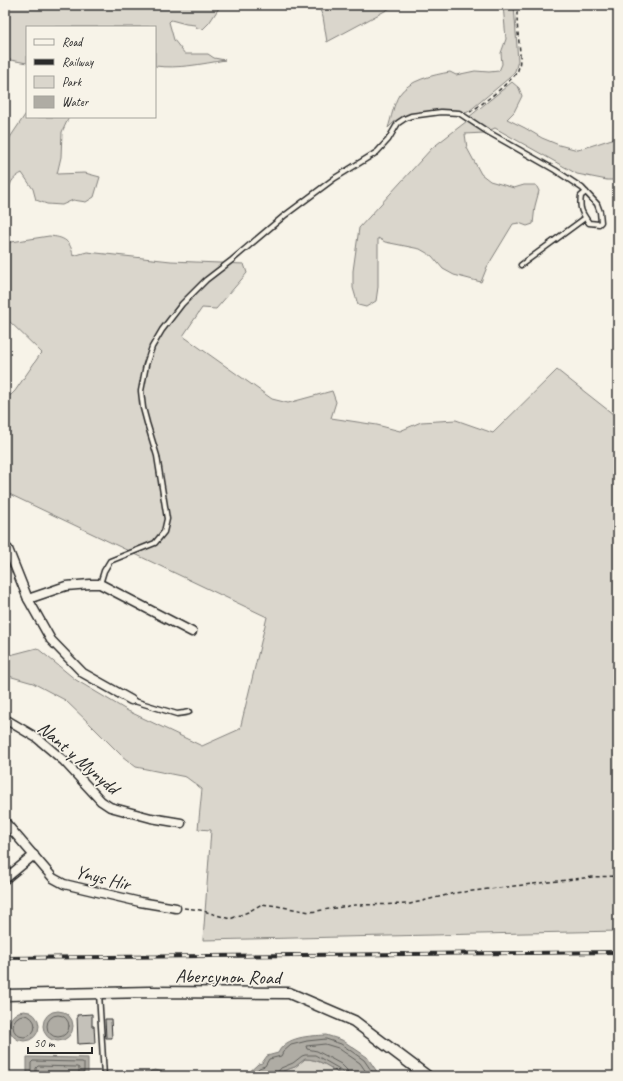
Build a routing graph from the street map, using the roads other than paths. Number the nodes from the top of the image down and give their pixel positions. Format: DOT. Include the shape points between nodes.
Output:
graph roads {
  1 [pos="586,192"];
  2 [pos="585,218"];
  3 [pos="521,265"];
  4 [pos="5,547"];
  5 [pos="100,584"];
  6 [pos="28,599"];
  7 [pos="192,632"];
  8 [pos="130,700"];
  9 [pos="189,712"];
  10 [pos="5,719"];
  11 [pos="5,822"];
  12 [pos="181,823"];
  13 [pos="34,855"];
  14 [pos="5,879"];
  15 [pos="176,908"];
  16 [pos="99,993"];
  17 [pos="5,995"];
  18 [pos="104,1076"];
  19 [pos="427,1076"];
  1 -- 2 [label="lane" via="581,196 580,203"];
  1 -- 2 [label="lane" via="597,204 601,222 589,223"];
  1 -- 5 [label="lane" via="555,170 459,113 441,112 411,116 398,123 377,152 335,178 284,216 206,280 166,325 152,347 142,391 147,423 157,456 167,519 164,532 155,543 110,561"];
  2 -- 3 [label="lane"];
  4 -- 6 [label="street"];
  5 -- 6 [label="street" via="66,586"];
  5 -- 7 [label="street"];
  6 -- 8 [label="street" via="51,640 84,673"];
  8 -- 9 [label="lane" via="177,714"];
  10 -- 12 [label="street, Nant y Mynydd" via="37,738 64,761 100,801 110,807"];
  11 -- 13 [label="street, Ynys Hir"];
  13 -- 14 [label="street"];
  13 -- 15 [label="street, Ynys Hir" via="53,878 64,884"];
  16 -- 17 [label="street, Abercynon Road"];
  16 -- 18 [label="lane"];
  16 -- 19 [label="street, Abercynon Road" via="289,993 354,1021"];
}
